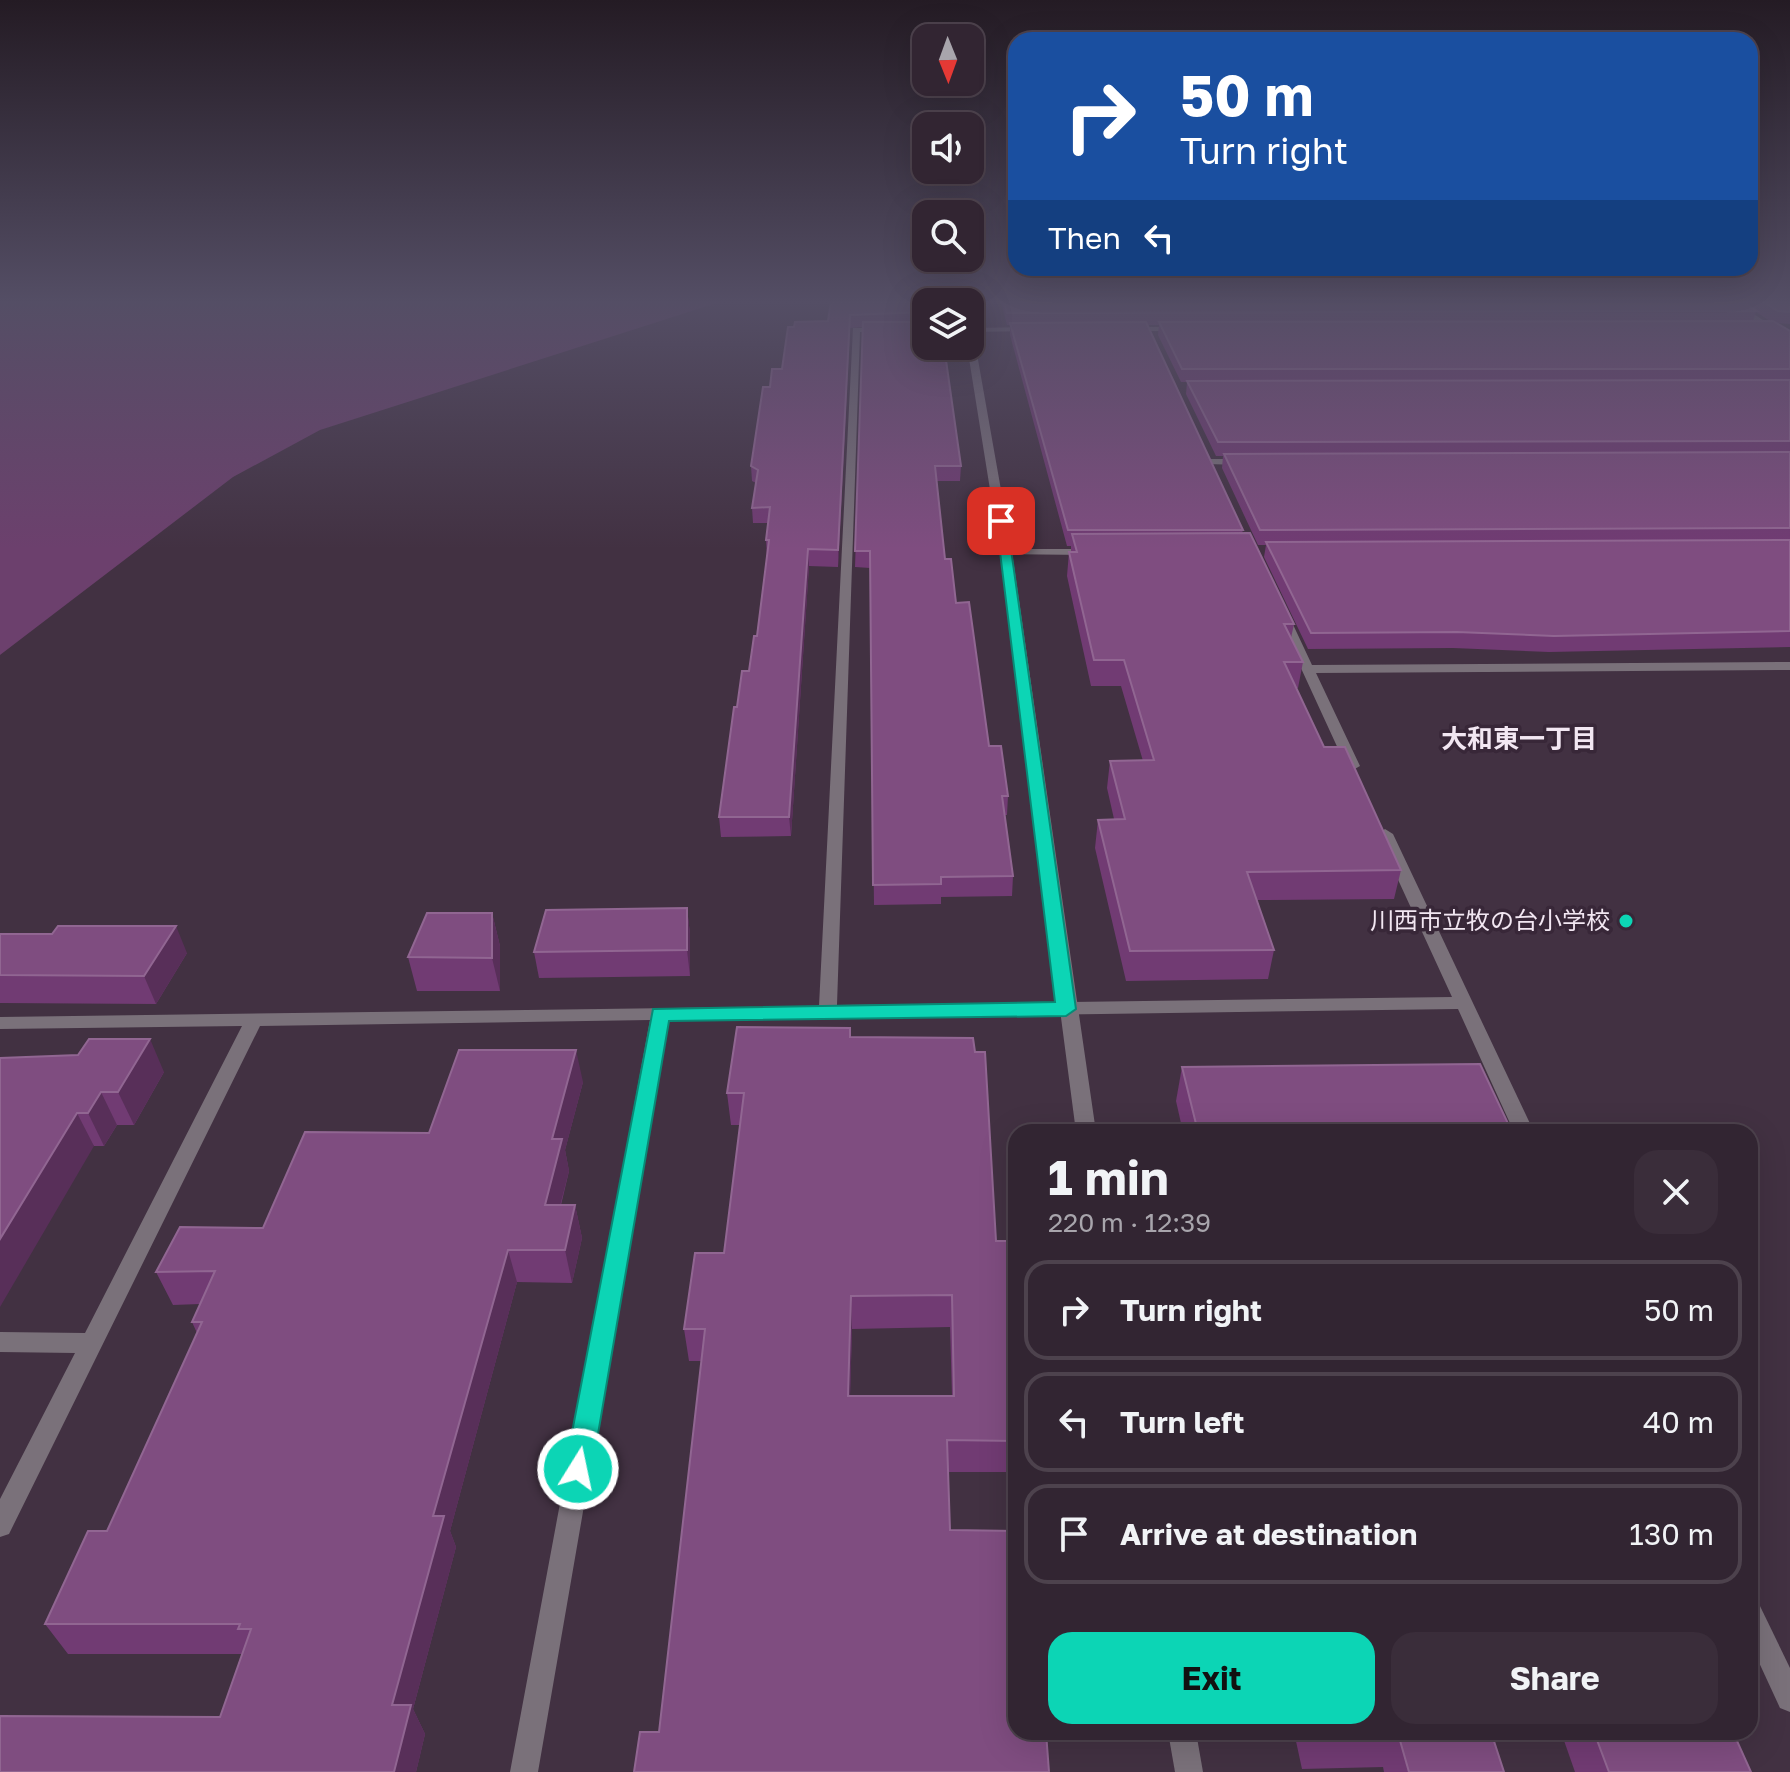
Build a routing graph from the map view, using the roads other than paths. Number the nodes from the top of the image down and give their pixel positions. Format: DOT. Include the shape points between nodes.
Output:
graph roads {
  1 [pos="854,384"];
  2 [pos="978,384"];
  3 [pos="1210,462"];
  4 [pos="1257,462"];
  5 [pos="1006,552"];
  6 [pos="1098,552"];
  7 [pos="1277,603"];
  8 [pos="1790,666"];
  9 [pos="1308,669"];
  10 [pos="1360,780"];
  11 [pos="1379,822"];
  12 [pos="1464,1003"];
  13 [pos="1066,1009"];
  14 [pos="828,1012"];
  15 [pos="660,1014"];
  16 [pos="254,1020"];
  17 [pos="0,1023"];
  18 [pos="1085,1124"];
  19 [pos="1520,1124"];
  20 [pos="0,1342"];
  21 [pos="91,1343"];
  22 [pos="0,1525"];
  23 [pos="1758,1630"];
  24 [pos="1790,1698"];
  25 [pos="1183,1740"];
  26 [pos="524,1772"];
  27 [pos="1189,1772"];
  1 -- 14 [label="street"];
  2 -- 5 [label="street"];
  3 -- 4 [label="street"];
  5 -- 6 [label="street"];
  5 -- 13 [label="street"];
  7 -- 9 [label="street"];
  8 -- 9 [label="street"];
  9 -- 10 [label="street"];
  11 -- 12 [label="street"];
  12 -- 13 [label="street"];
  12 -- 19 [label="street"];
  13 -- 14 [label="street"];
  13 -- 18 [label="street"];
  14 -- 15 [label="street"];
  15 -- 16 [label="street"];
  15 -- 26 [label="street"];
  16 -- 17 [label="street"];
  16 -- 21 [label="street"];
  20 -- 21 [label="street"];
  21 -- 22 [label="street"];
  23 -- 24 [label="street"];
  25 -- 27 [label="street"];
}
